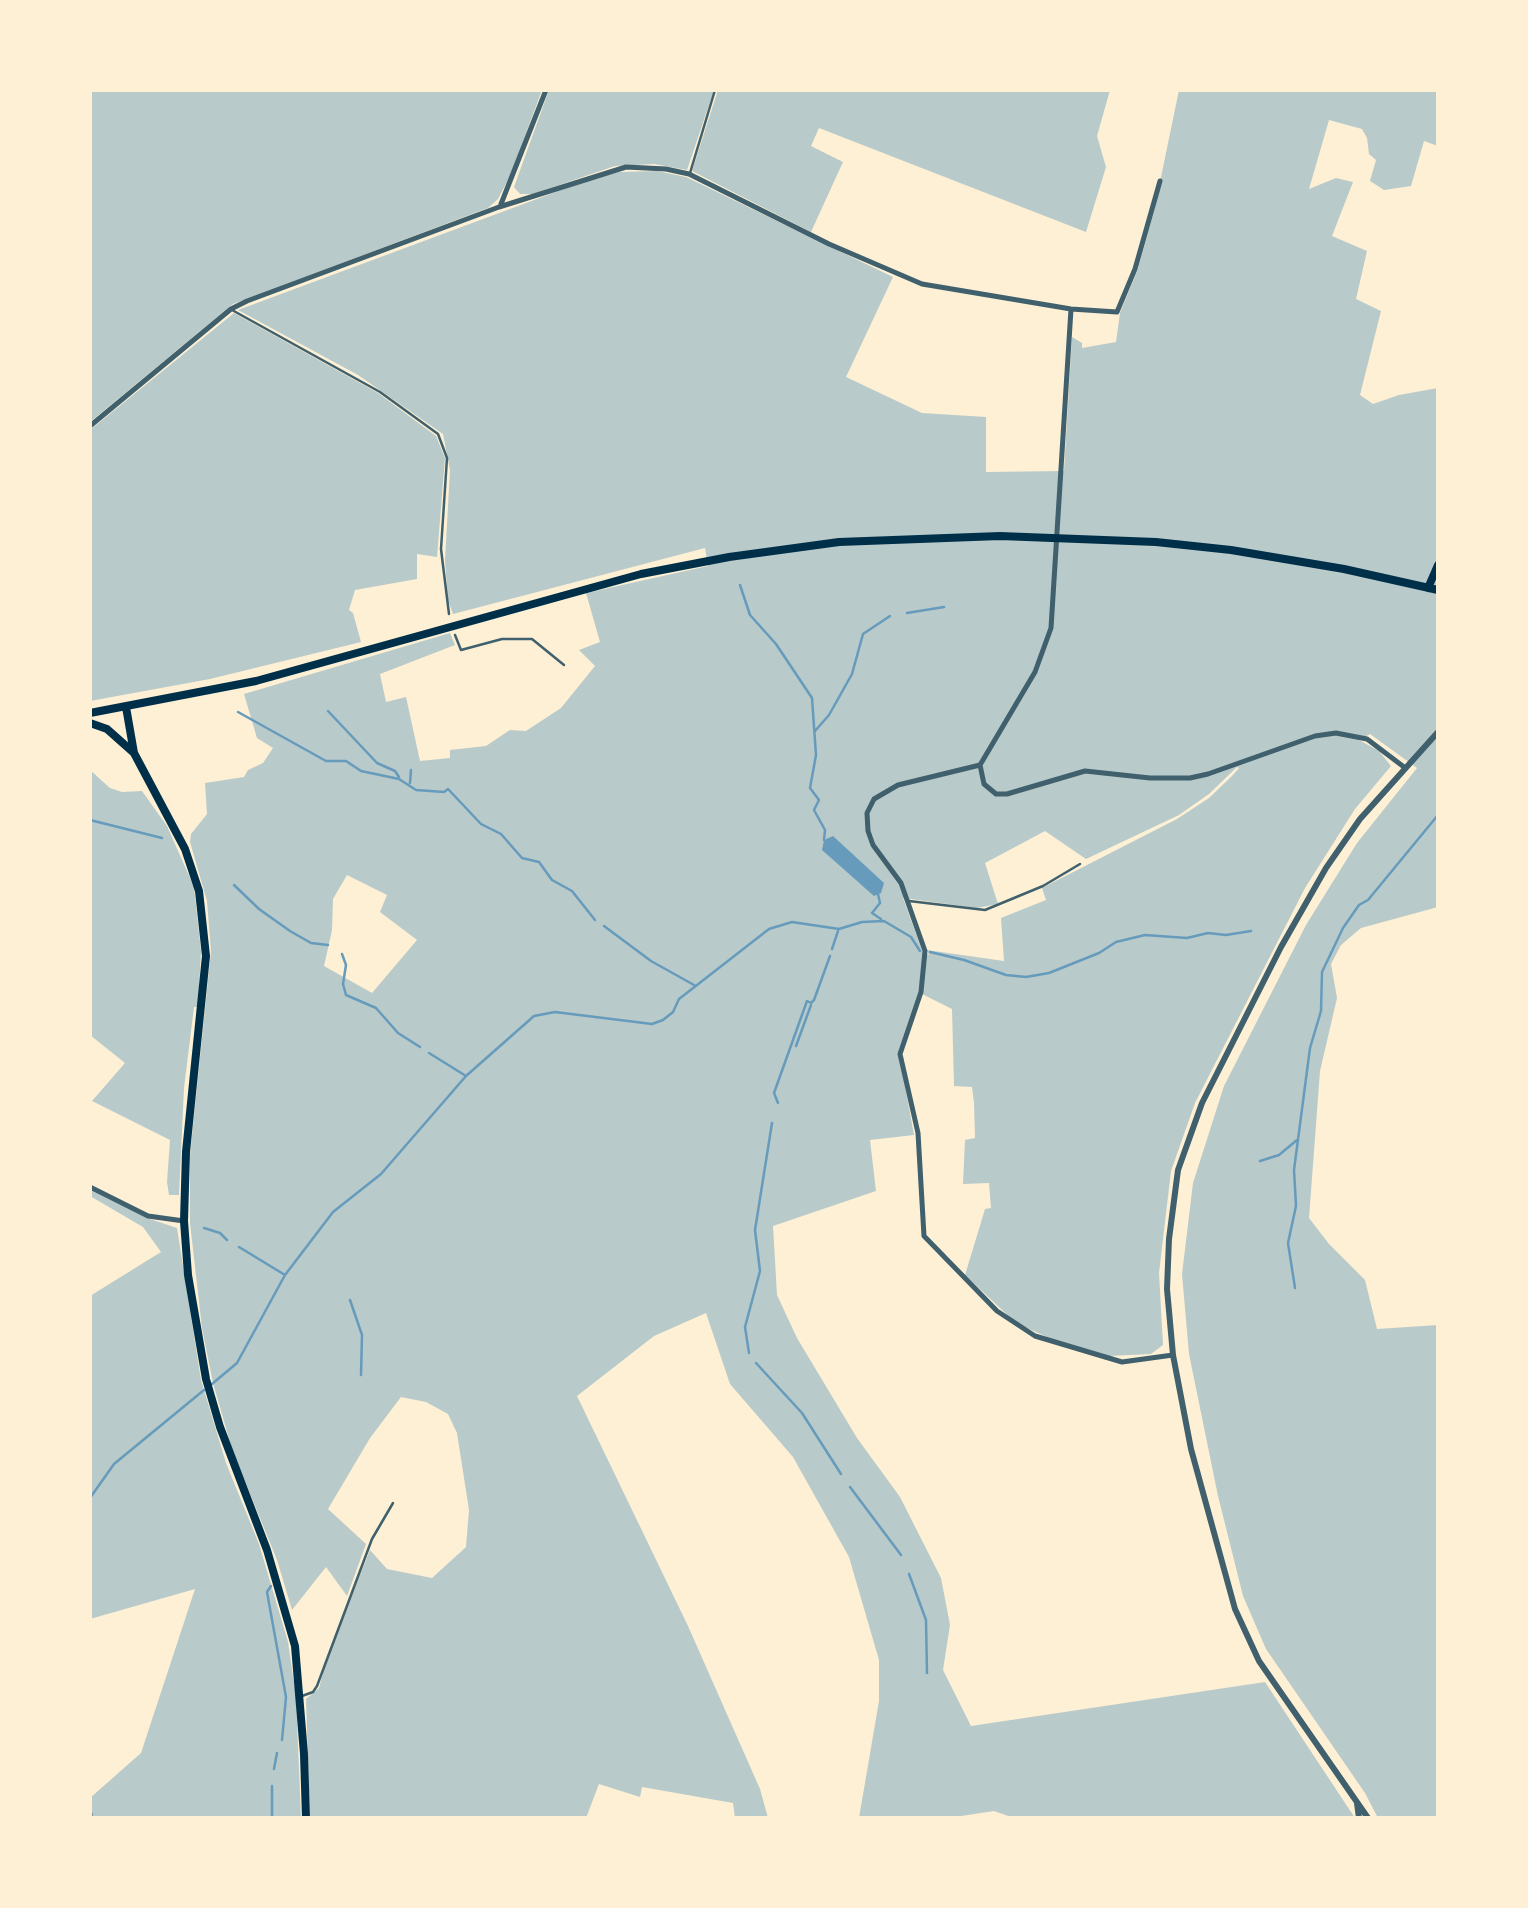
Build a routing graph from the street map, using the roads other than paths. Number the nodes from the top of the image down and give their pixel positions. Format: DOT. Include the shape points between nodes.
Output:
graph roads {
  1 [pos="546,90"];
  2 [pos="715,90"];
  3 [pos="689,174"];
  4 [pos="1160,181"];
  5 [pos="499,207"];
  6 [pos="231,309"];
  7 [pos="1070,310"];
  8 [pos="90,426"];
  9 [pos="1438,565"];
  10 [pos="1433,590"];
  11 [pos="450,614"];
  12 [pos="455,635"];
  13 [pos="564,665"];
  14 [pos="126,707"];
  15 [pos="90,713"];
  16 [pos="90,723"];
  17 [pos="1438,732"];
  18 [pos="134,753"];
  19 [pos="980,765"];
  20 [pos="1404,767"];
  21 [pos="1080,864"];
  22 [pos="908,901"];
  23 [pos="90,1187"];
  24 [pos="184,1221"];
  25 [pos="1173,1356"];
  26 [pos="393,1503"];
  27 [pos="300,1697"];
  28 [pos="1356,1802"];
  29 [pos="306,1818"];
  30 [pos="1359,1818"];
  31 [pos="1368,1818"];
  1 -- 5 [label="street"];
  2 -- 3 [label="lane"];
  3 -- 5 [label="street" via="626,167"];
  3 -- 7 [label="street" via="922,284"];
  4 -- 7 [label="street" via="1117,312"];
  5 -- 6 [label="street"];
  6 -- 8 [label="street"];
  6 -- 11 [label="lane" via="380,392 438,434 447,458 441,549"];
  7 -- 19 [label="street" via="1052,617 1043,653"];
  9 -- 10 [label="main road"];
  10 -- 14 [label="main road" via="1231,550 1138,541 1000,536 838,542 600,583 274,676"];
  12 -- 13 [label="lane" via="462,650 532,639"];
  14 -- 15 [label="main road"];
  14 -- 18 [label="main road"];
  16 -- 18 [label="main road"];
  17 -- 20 [label="street"];
  18 -- 24 [label="main road" via="185,849 204,922"];
  19 -- 20 [label="street" via="984,784 996,794 1085,771 1190,778 1336,733 1367,739"];
  19 -- 22 [label="street" via="898,785 867,813 868,832"];
  20 -- 25 [label="street" via="1309,896 1202,1103 1178,1170 1169,1239"];
  21 -- 22 [label="lane" via="986,910"];
  22 -- 25 [label="street" via="926,950 921,992 900,1054 918,1133 924,1236 997,1310 1035,1336 1122,1362"];
  23 -- 24 [label="street" via="148,1216"];
  24 -- 27 [label="main road" via="206,1378 282,1596"];
  25 -- 28 [label="street" via="1235,1609 1258,1661"];
  26 -- 27 [label="lane" via="372,1539 318,1686"];
  27 -- 29 [label="main road"];
  28 -- 30 [label="street"];
  28 -- 31 [label="street"];
}
